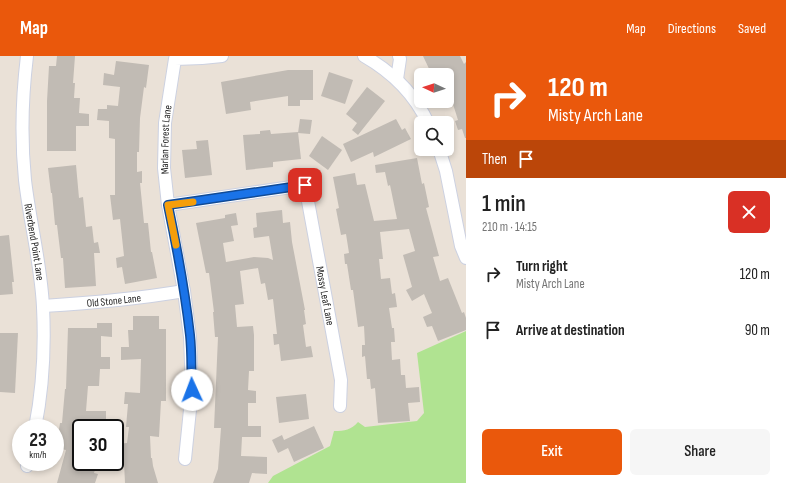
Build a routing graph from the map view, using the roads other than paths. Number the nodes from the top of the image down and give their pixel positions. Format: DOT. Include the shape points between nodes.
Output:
graph roads {
  1 [pos="27,56"];
  2 [pos="222,56"];
  3 [pos="364,56"];
  4 [pos="399,56"];
  5 [pos="397,79"];
  6 [pos="425,116"];
  7 [pos="441,156"];
  8 [pos="168,205"];
  9 [pos="466,258"];
  10 [pos="184,291"];
  11 [pos="43,306"];
  12 [pos="340,406"];
  13 [pos="37,419"];
  14 [pos="185,459"];
  1 -- 11 [label="street, Riverbend Point Lane" via="23,98 25,180"];
  2 -- 8 [label="street, Marlan Forest Lane" via="174,58 165,123 164,168"];
  3 -- 5 [label="street"];
  4 -- 5 [label="street"];
  5 -- 6 [label="street"];
  7 -- 9 [label="street" via="461,246"];
  8 -- 10 [label="street, Marlan Forest Lane"];
  8 -- 12 [label="street, Mossy Leaf Lane" via="305,185 341,380"];
  10 -- 11 [label="street, Old Stone Lane" via="115,301"];
  10 -- 14 [label="street, Marlan Forest Lane" via="190,337 192,390"];
  11 -- 13 [label="street, Riverbend Point Lane" via="44,356"];
}
